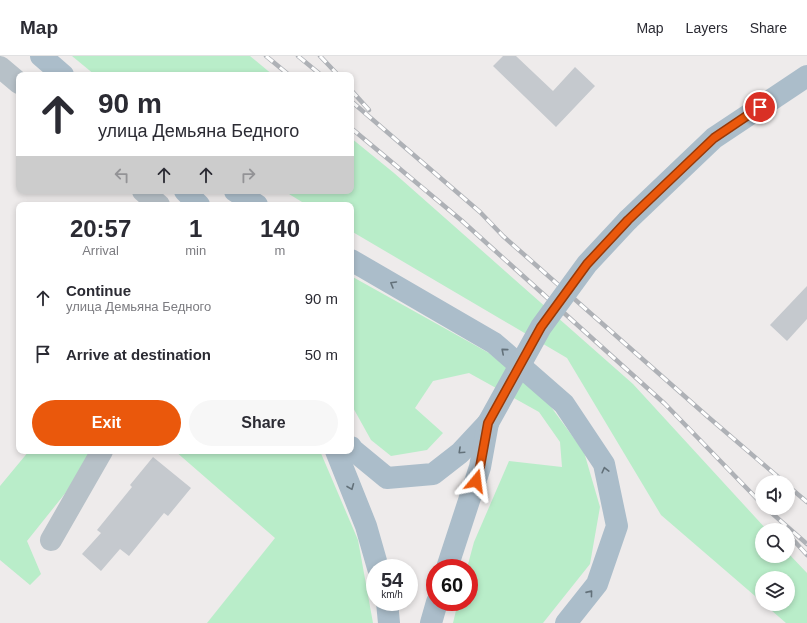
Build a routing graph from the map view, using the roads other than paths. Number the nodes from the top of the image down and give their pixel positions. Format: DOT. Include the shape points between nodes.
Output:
graph roads {
  1 [pos="41,56"];
  2 [pos="0,67"];
  3 [pos="60,72"];
  4 [pos="807,76"];
  5 [pos="16,80"];
  6 [pos="146,194"];
  7 [pos="188,194"];
  8 [pos="240,194"];
  9 [pos="156,202"];
  10 [pos="196,202"];
  11 [pos="252,202"];
  12 [pos="354,262"];
  13 [pos="488,423"];
  14 [pos="354,451"];
  15 [pos="100,454"];
  16 [pos="337,454"];
  17 [pos="51,540"];
  18 [pos="375,559"];
  19 [pos="450,559"];
  20 [pos="388,611"];
  21 [pos="435,611"];
  22 [pos="389,623"];
  23 [pos="432,623"];
  24 [pos="566,623"];
  1 -- 3 [label="main road"];
  2 -- 5 [label="street"];
  4 -- 13 [label="main road, bridge" via="714,138 628,220 587,264 541,327"];
  6 -- 9 [label="street"];
  7 -- 10 [label="main road"];
  8 -- 11 [label="main road"];
  24 -- 12 [label="main road, one-way" via="597,584 617,526 604,464 564,404 494,343"];
  13 -- 14 [label="main road, one-way" via="460,453 433,474 387,478"];
  13 -- 19 [label="main road" via="480,467"];
  15 -- 17 [label="street"];
  16 -- 18 [label="main road, one-way" via="366,526"];
  20 -- 22 [label="main road"];
  21 -- 23 [label="main road"];
}
